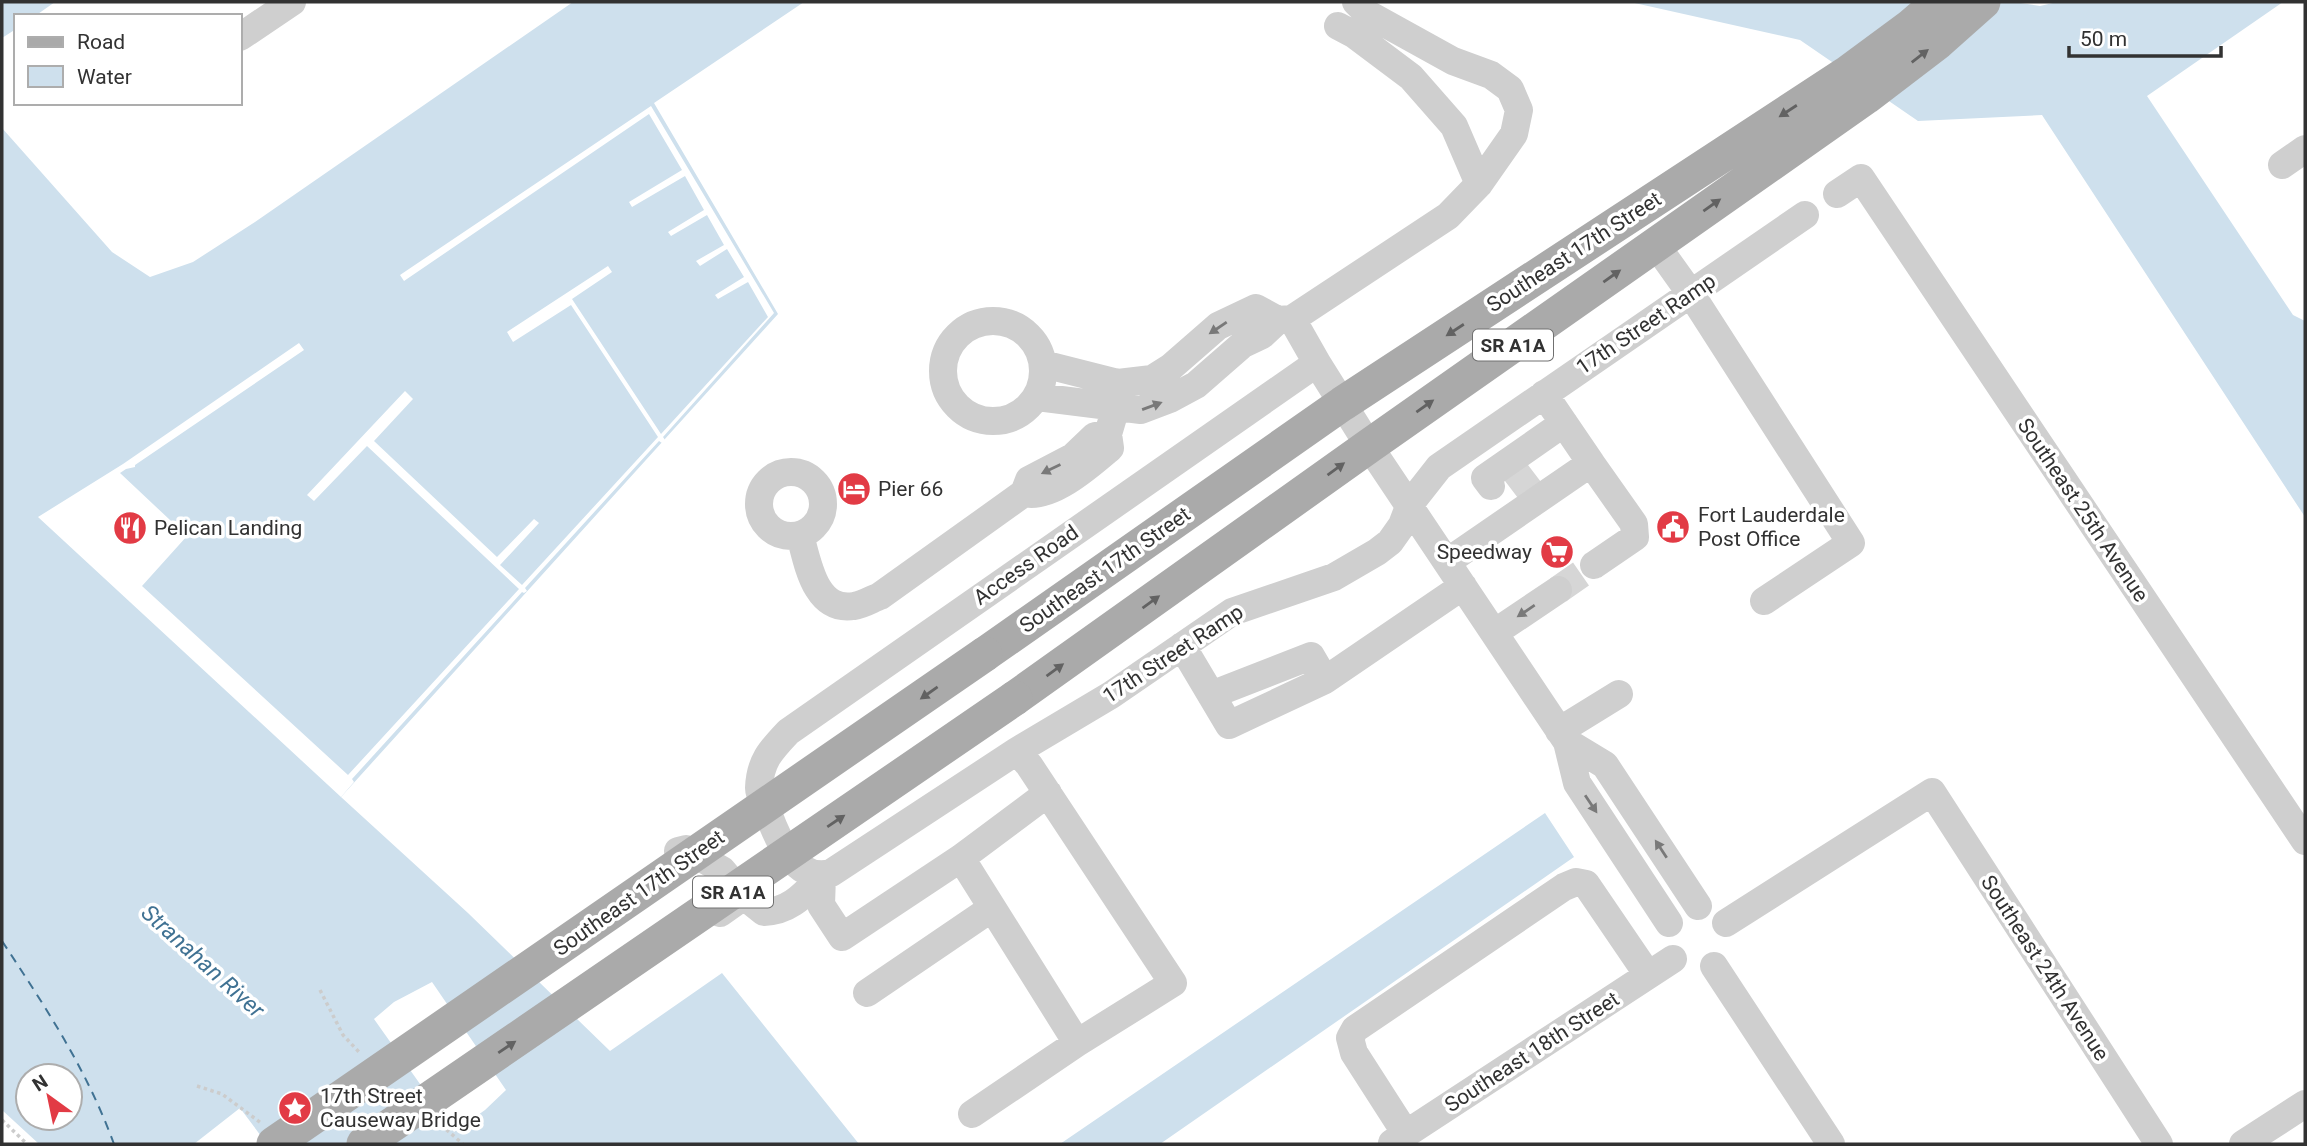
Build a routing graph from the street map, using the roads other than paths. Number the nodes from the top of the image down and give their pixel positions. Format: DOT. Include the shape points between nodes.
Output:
graph roads {
  1 [pos="292,2"];
  2 [pos="1356,2"];
  3 [pos="1939,2"];
  4 [pos="1983,2"];
  5 [pos="1338,26"];
  6 [pos="242,36"];
  7 [pos="1856,86"];
  8 [pos="2305,149"];
  9 [pos="2282,165"];
  10 [pos="1479,184"];
  11 [pos="1837,194"];
  12 [pos="1804,215"];
  13 [pos="1656,245"];
  14 [pos="1691,294"];
  15 [pos="1285,319"];
  16 [pos="1317,363"];
  17 [pos="1043,364"];
  18 [pos="1544,394"];
  19 [pos="1117,395"];
  20 [pos="1037,397"];
  21 [pos="1342,404"];
  22 [pos="1564,423"];
  23 [pos="1369,446"];
  24 [pos="1591,463"];
  25 [pos="1523,481"];
  26 [pos="1490,486"];
  27 [pos="1410,504"];
  28 [pos="800,536"];
  29 [pos="1447,562"];
  30 [pos="1594,565"];
  31 [pos="1463,586"];
  32 [pos="1558,590"];
  33 [pos="1764,601"];
  34 [pos="1494,633"];
  35 [pos="1182,646"];
  36 [pos="1619,695"];
  37 [pos="1563,736"];
  38 [pos="1017,751"];
  39 [pos="1048,793"];
  40 [pos="2305,841"];
  41 [pos="961,858"];
  42 [pos="822,876"];
  43 [pos="744,896"];
  44 [pos="1698,906"];
  45 [pos="992,908"];
  46 [pos="1670,923"];
  47 [pos="1726,923"];
  48 [pos="562,926"];
  49 [pos="1673,959"];
  50 [pos="1714,966"];
  51 [pos="635,971"];
  52 [pos="1648,975"];
  53 [pos="867,993"];
  54 [pos="1077,1043"];
  55 [pos="2305,1104"];
  56 [pos="972,1114"];
  57 [pos="271,1136"];
  58 [pos="1398,1139"];
  59 [pos="364,1144"];
  60 [pos="1831,1144"];
  61 [pos="2159,1144"];
  62 [pos="2244,1144"];
  1 -- 6 [label="street"];
  2 -- 10 [label="street" via="1368,14 1453,61 1491,75 1510,89 1519,110 1514,134"];
  3 -- 7 [label="main road, Southeast 17th Street / SR A1A"];
  7 -- 4 [label="main road, Southeast 17th Street / SR A1A, one-way" via="1938,42"];
  5 -- 10 [label="street" via="1410,77 1454,126"];
  13 -- 7 [label="main road, Southeast 17th Street / SR A1A, one-way"];
  7 -- 21 [label="main road, Southeast 17th Street / SR A1A, one-way"];
  8 -- 9 [label="street"];
  10 -- 15 [label="street" via="1448,216"];
  11 -- 40 [label="street, Southeast 25th Avenue" via="1861,178"];
  12 -- 14 [label="street, 17th Street Ramp"];
  13 -- 14 [label="street"];
  23 -- 13 [label="main road, Southeast 17th Street / SR A1A, one-way"];
  14 -- 18 [label="street, 17th Street Ramp"];
  14 -- 33 [label="street" via="1851,543"];
  15 -- 16 [label="street"];
  15 -- 19 [label="street" via="1256,308 1218,326 1153,379"];
  16 -- 21 [label="street"];
  16 -- 42 [label="street, Access Road" via="788,732 766,755 759,789 774,830 793,862"];
  17 -- 19 [label="street"];
  17 -- 20 [label="street"];
  17 -- 20 [label="street" via="1029,335 1015,325 982,322 954,339 942,370 951,401 979,420 1012,419"];
  18 -- 22 [label="street"];
  18 -- 27 [label="street, 17th Street Ramp" via="1439,467"];
  19 -- 20 [label="street"];
  19 -- 28 [label="street" via="1108,434 1095,436 1073,457 1029,480 1024,493 880,596 854,606 834,604 820,594"];
  21 -- 23 [label="street"];
  21 -- 57 [label="main road, Southeast 17th Street / SR A1A, one-way, bridge" via="985,654"];
  22 -- 24 [label="street"];
  22 -- 25 [label="street"];
  23 -- 27 [label="street"];
  59 -- 23 [label="main road, Southeast 17th Street / SR A1A, one-way, bridge" via="1015,698"];
  24 -- 25 [label="street"];
  24 -- 30 [label="street" via="1634,524 1635,537"];
  25 -- 26 [label="street" via="1485,478"];
  25 -- 29 [label="street" via="1509,513"];
  27 -- 29 [label="street"];
  27 -- 35 [label="street, 17th Street Ramp" via="1402,525 1377,552 1334,577 1232,612"];
  29 -- 31 [label="street"];
  31 -- 34 [label="street"];
  31 -- 35 [label="street" via="1325,680 1229,725"];
  32 -- 34 [label="street, one-way"];
  34 -- 37 [label="street"];
  35 -- 38 [label="street, 17th Street Ramp"];
  36 -- 37 [label="street"];
  44 -- 37 [label="street, one-way" via="1605,765"];
  37 -- 46 [label="street, one-way" via="1577,783"];
  38 -- 39 [label="street"];
  38 -- 42 [label="street, 17th Street Ramp"];
  39 -- 41 [label="street"];
  39 -- 54 [label="street" via="1173,983"];
  41 -- 42 [label="street" via="842,937 821,905"];
  41 -- 45 [label="street"];
  42 -- 43 [label="street, 17th Street Ramp" via="780,911 764,912"];
  43 -- 48 [label="street" via="722,870 686,849 666,854"];
  43 -- 51 [label="street"];
  44 -- 46 [label="street" via="1681,910"];
  44 -- 47 [label="street" via="1714,911"];
  45 -- 53 [label="street"];
  45 -- 54 [label="street"];
  46 -- 49 [label="street" via="1665,942"];
  47 -- 50 [label="street" via="1727,951"];
  47 -- 61 [label="street, Southeast 24th Avenue" via="1932,792"];
  49 -- 50 [label="street" via="1688,969"];
  49 -- 52 [label="street, Southeast 18th Street"];
  50 -- 60 [label="street"];
  52 -- 58 [label="street, Southeast 18th Street"];
  52 -- 58 [label="street" via="1586,884 1564,887 1355,1029 1350,1038 1354,1053"];
  54 -- 56 [label="street"];
  55 -- 62 [label="street"];
}
